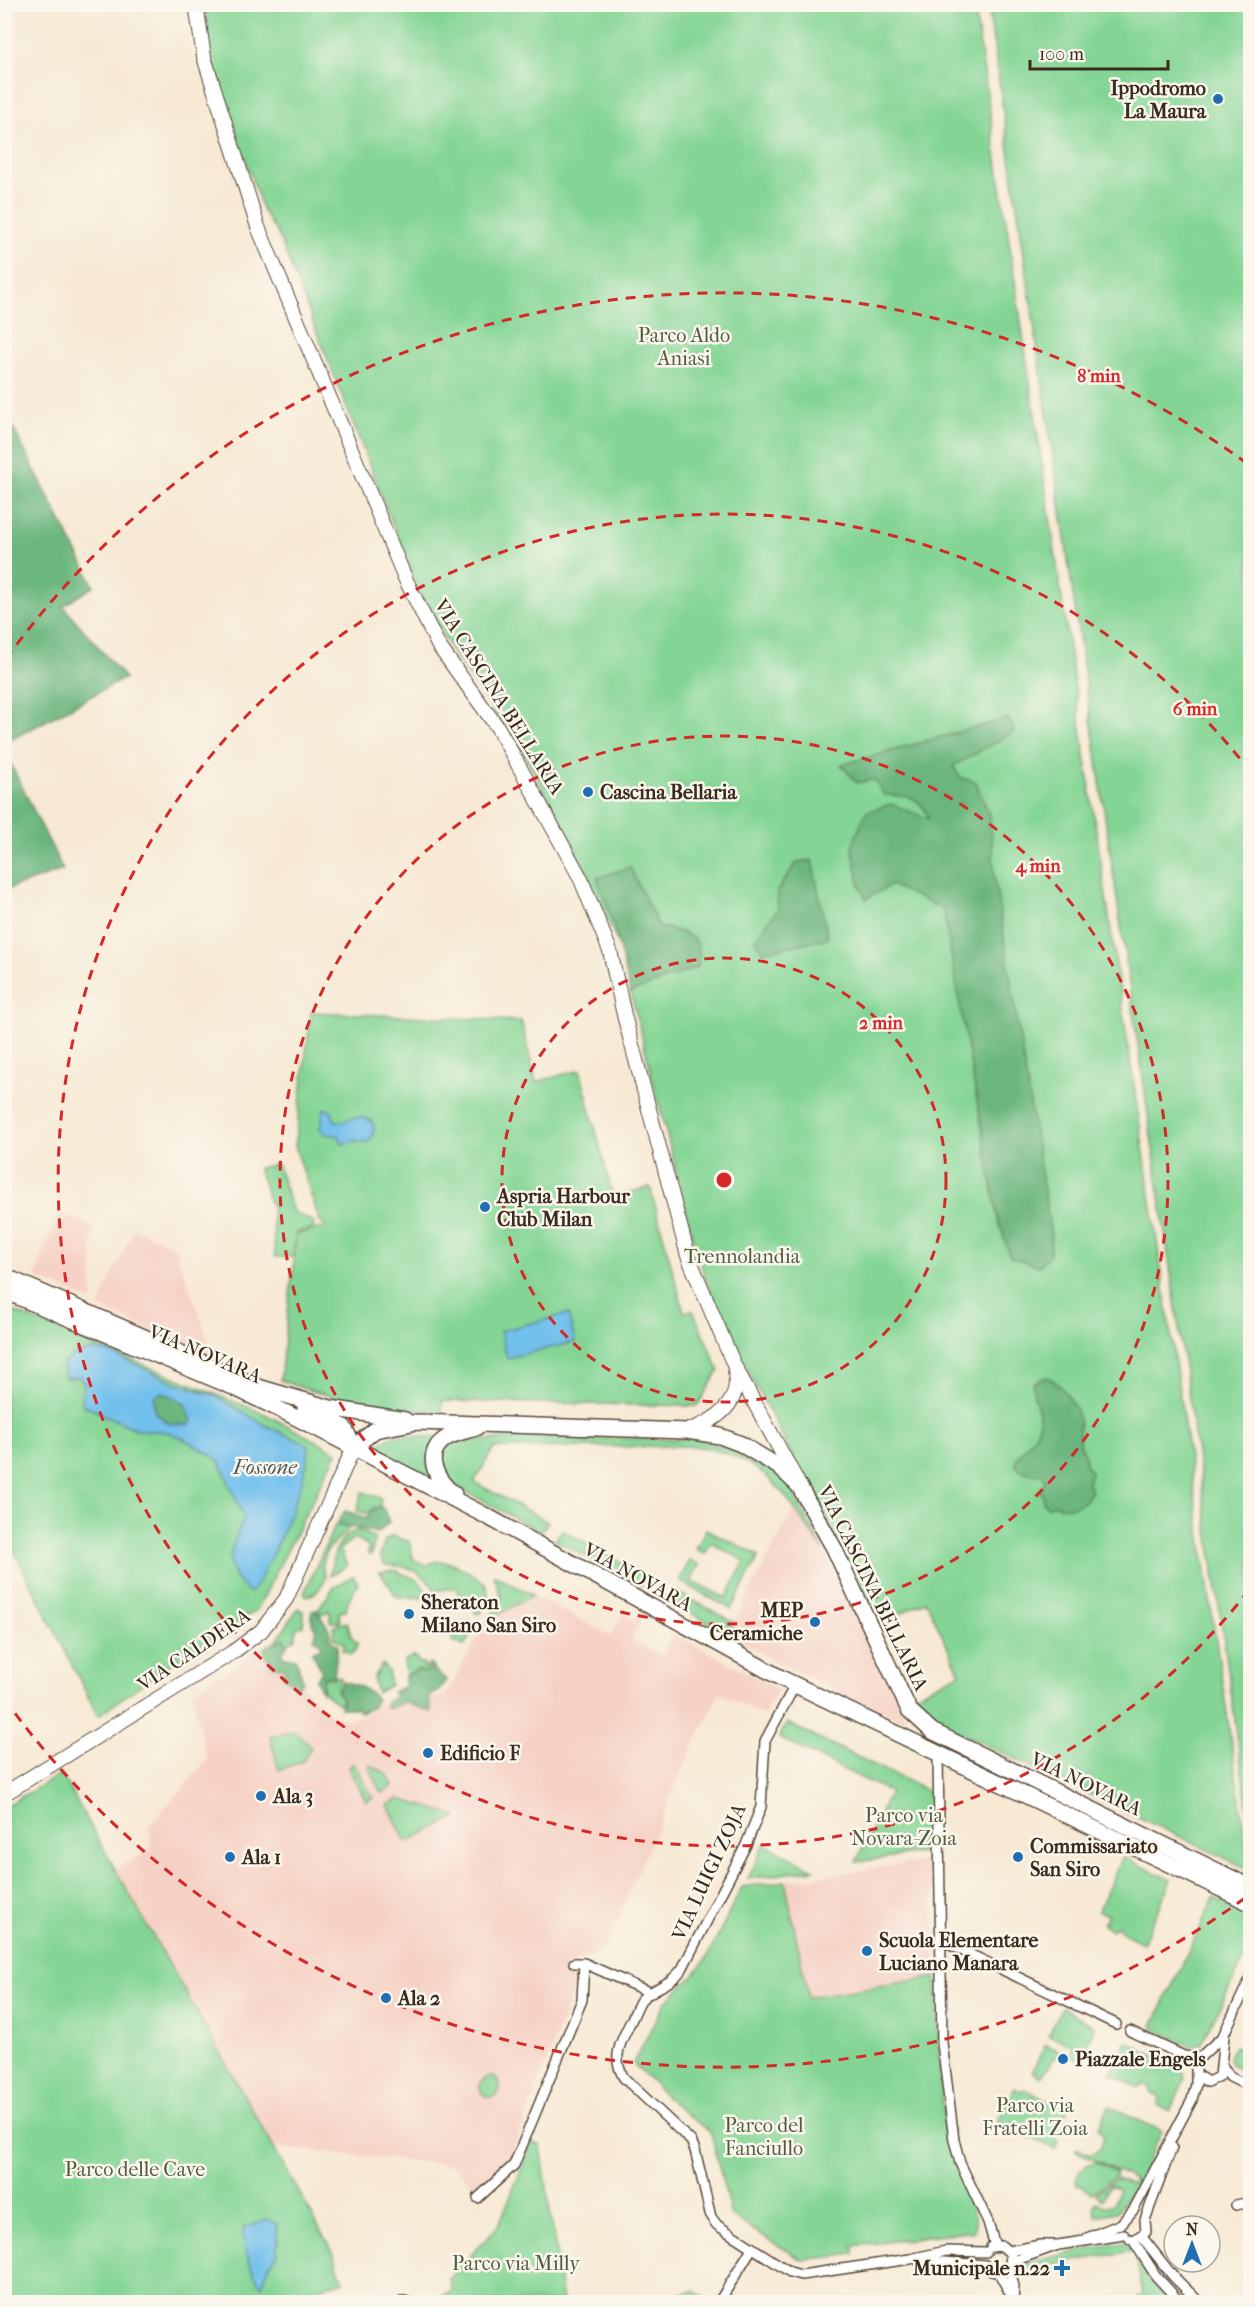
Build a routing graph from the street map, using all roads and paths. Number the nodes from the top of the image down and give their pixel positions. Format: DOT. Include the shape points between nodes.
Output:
graph roads {
  1 [pos="196,4"];
  2 [pos="4,1276"];
  3 [pos="4,1291"];
  4 [pos="734,1365"];
  5 [pos="261,1388"];
  6 [pos="417,1422"];
  7 [pos="487,1424"];
  8 [pos="687,1431"];
  9 [pos="354,1447"];
  10 [pos="799,1486"];
  11 [pos="490,1518"];
  12 [pos="795,1684"];
  13 [pos="909,1710"];
  14 [pos="889,1731"];
  15 [pos="938,1755"];
  16 [pos="4,1794"];
  17 [pos="1251,1887"];
  18 [pos="1251,1903"];
  19 [pos="940,1940"];
  20 [pos="574,1963"];
  21 [pos="584,1963"];
  22 [pos="1251,1979"];
  23 [pos="651,1993"];
  24 [pos="1116,2024"];
  25 [pos="1130,2031"];
  26 [pos="1226,2031"];
  27 [pos="1201,2056"];
  28 [pos="1222,2065"];
  29 [pos="1196,2075"];
  30 [pos="1233,2079"];
  31 [pos="1214,2080"];
  32 [pos="1251,2087"];
  33 [pos="1192,2100"];
  34 [pos="1178,2130"];
  35 [pos="478,2198"];
  36 [pos="1251,2202"];
  37 [pos="1236,2205"];
  38 [pos="1131,2214"];
  39 [pos="1145,2220"];
  40 [pos="1121,2224"];
  41 [pos="1124,2235"];
  42 [pos="1138,2238"];
  43 [pos="1086,2239"];
  44 [pos="1058,2245"];
  45 [pos="994,2246"];
  46 [pos="752,2248"];
  47 [pos="1009,2251"];
  48 [pos="986,2252"];
  49 [pos="910,2259"];
  50 [pos="986,2265"];
  51 [pos="1010,2265"];
  52 [pos="999,2273"];
  53 [pos="1012,2299"];
  54 [pos="719,2302"];
  55 [pos="1180,2302"];
  56 [pos="1198,2302"];
  1 -- 4 [label="street, VIA CASCINA BELLARIA" via="204,57 258,227 421,613 454,668 498,728 580,877 610,951 688,1256"];
  2 -- 5 [label="main road, VIA NOVARA"];
  3 -- 9 [label="main road, VIA NOVARA" via="233,1388"];
  4 -- 8 [label="street, VIA CASCINA BELLARIA" via="736,1387 729,1406 717,1418"];
  4 -- 10 [label="street, VIA CASCINA BELLARIA"];
  5 -- 6 [label="main road, VIA NOVARA" via="330,1408"];
  5 -- 9 [label="main road" via="344,1427"];
  6 -- 7 [label="main road, VIA CASCINA BELLARIA"];
  6 -- 9 [label="main road" via="375,1430"];
  7 -- 8 [label="main road, VIA CASCINA BELLARIA"];
  7 -- 11 [label="main road" via="447,1438 437,1447 432,1460 448,1489"];
  8 -- 10 [label="main road, VIA CASCINA BELLARIA" via="741,1444 779,1467"];
  9 -- 11 [label="main road, VIA NOVARA"];
  9 -- 16 [label="street, VIA CALDERA" via="286,1599 261,1631"];
  10 -- 13 [label="main road, VIA CASCINA BELLARIA" via="834,1548"];
  11 -- 12 [label="main road, VIA NOVARA"];
  12 -- 14 [label="main road, VIA NOVARA"];
  12 -- 23 [label="street, VIA LUIGI ZOJA" via="765,1741 761,1807 746,1845 682,1970 666,1986"];
  13 -- 14 [label="main road" via="902,1728"];
  13 -- 17 [label="main road, VIA NOVARA" via="942,1738"];
  14 -- 15 [label="main road, VIA NOVARA"];
  15 -- 18 [label="main road, VIA NOVARA"];
  15 -- 19 [label="street"];
  19 -- 24 [label="street"];
  19 -- 45 [label="street" via="942,2043 954,2140"];
  20 -- 21 [label="street"];
  21 -- 23 [label="street"];
  21 -- 35 [label="street" via="582,2000 514,2166"];
  22 -- 26 [label="street"];
  23 -- 46 [label="street, VIA LUIGI ZOJA" via="641,2001 619,2046 619,2068 624,2078 691,2141 711,2217"];
  25 -- 27 [label="street" via="1184,2056"];
  26 -- 27 [label="street"];
  26 -- 28 [label="street"];
  27 -- 28 [label="street" via="1216,2056"];
  27 -- 29 [label="street" via="1194,2066"];
  28 -- 30 [label="street"];
  28 -- 31 [label="street"];
  29 -- 31 [label="street" via="1203,2081"];
  29 -- 33 [label="street"];
  30 -- 31 [label="street"];
  30 -- 32 [label="street"];
  31 -- 33 [label="street"];
  33 -- 34 [label="street"];
  34 -- 38 [label="street"];
  34 -- 39 [label="street"];
  36 -- 37 [label="street"];
  38 -- 39 [label="street"];
  38 -- 40 [label="street"];
  39 -- 42 [label="street" via="1147,2229"];
  40 -- 41 [label="street"];
  40 -- 43 [label="street"];
  41 -- 42 [label="street"];
  41 -- 43 [label="street"];
  42 -- 55 [label="street" via="1156,2276"];
  42 -- 56 [label="street"];
  43 -- 44 [label="street"];
  44 -- 47 [label="street"];
  44 -- 51 [label="street"];
  45 -- 47 [label="street"];
  45 -- 48 [label="street"];
  46 -- 49 [label="street, VIA LUIGI ZOJA" via="801,2275"];
  46 -- 54 [label="street"];
  47 -- 51 [label="street"];
  48 -- 49 [label="street, VIA LUIGI ZOJA" via="946,2251"];
  48 -- 50 [label="street"];
  49 -- 50 [label="street, VIA LUIGI ZOJA"];
  50 -- 52 [label="street, VIA LUIGI ZOJA"];
  51 -- 52 [label="street"];
  51 -- 53 [label="street"];
  52 -- 53 [label="street"];
}
